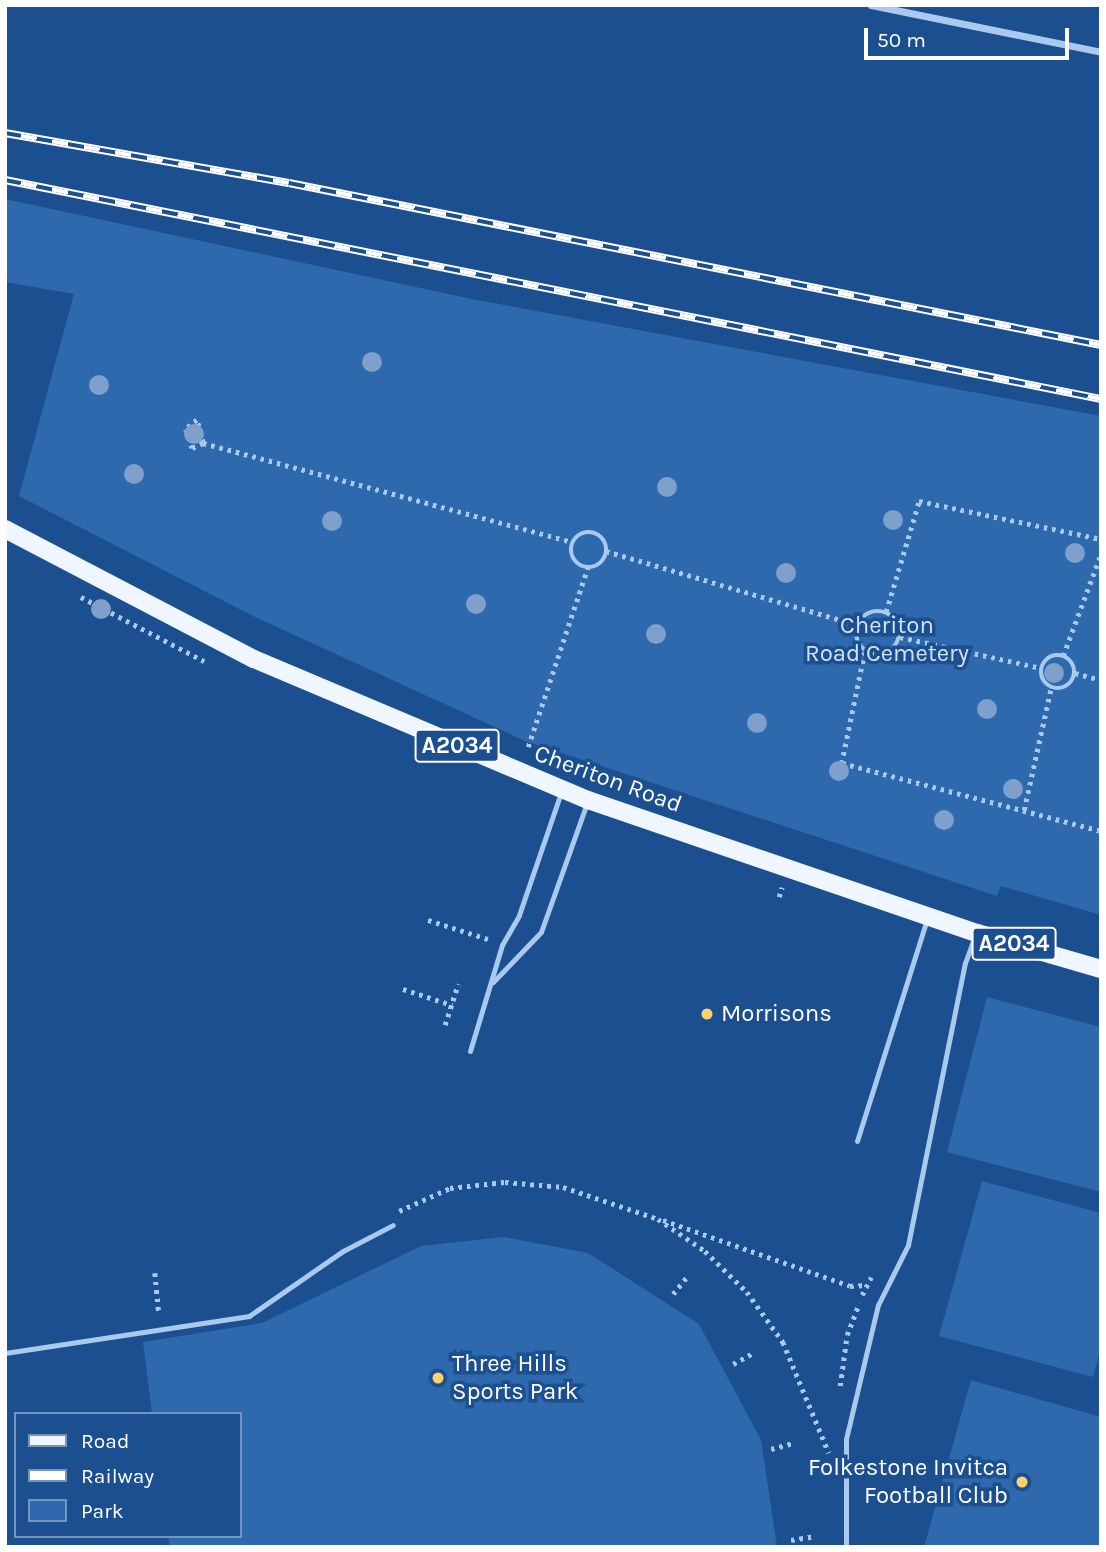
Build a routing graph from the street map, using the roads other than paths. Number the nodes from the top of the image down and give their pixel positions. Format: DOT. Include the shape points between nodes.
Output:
graph roads {
  1 [pos="872,5"];
  2 [pos="1101,52"];
  3 [pos="5,529"];
  4 [pos="562,789"];
  5 [pos="588,800"];
  6 [pos="928,916"];
  7 [pos="977,933"];
  8 [pos="1101,969"];
  9 [pos="492,983"];
  10 [pos="470,1051"];
  11 [pos="857,1142"];
  12 [pos="393,1225"];
  13 [pos="5,1353"];
  14 [pos="846,1547"];
  1 -- 2 [label="street"];
  3 -- 4 [label="main road, Cheriton Road / A2034" via="254,659"];
  4 -- 5 [label="main road, Cheriton Road / A2034"];
  4 -- 9 [label="lane"];
  5 -- 6 [label="main road, Cheriton Road / A2034"];
  5 -- 9 [label="lane" via="541,932"];
  6 -- 7 [label="main road, Cheriton Road / A2034"];
  6 -- 11 [label="lane"];
  7 -- 8 [label="main road, Cheriton Road / A2034"];
  7 -- 14 [label="lane" via="965,963 908,1245 878,1305 846,1438"];
  9 -- 10 [label="lane"];
  12 -- 13 [label="lane" via="343,1251 248,1316"];
}
